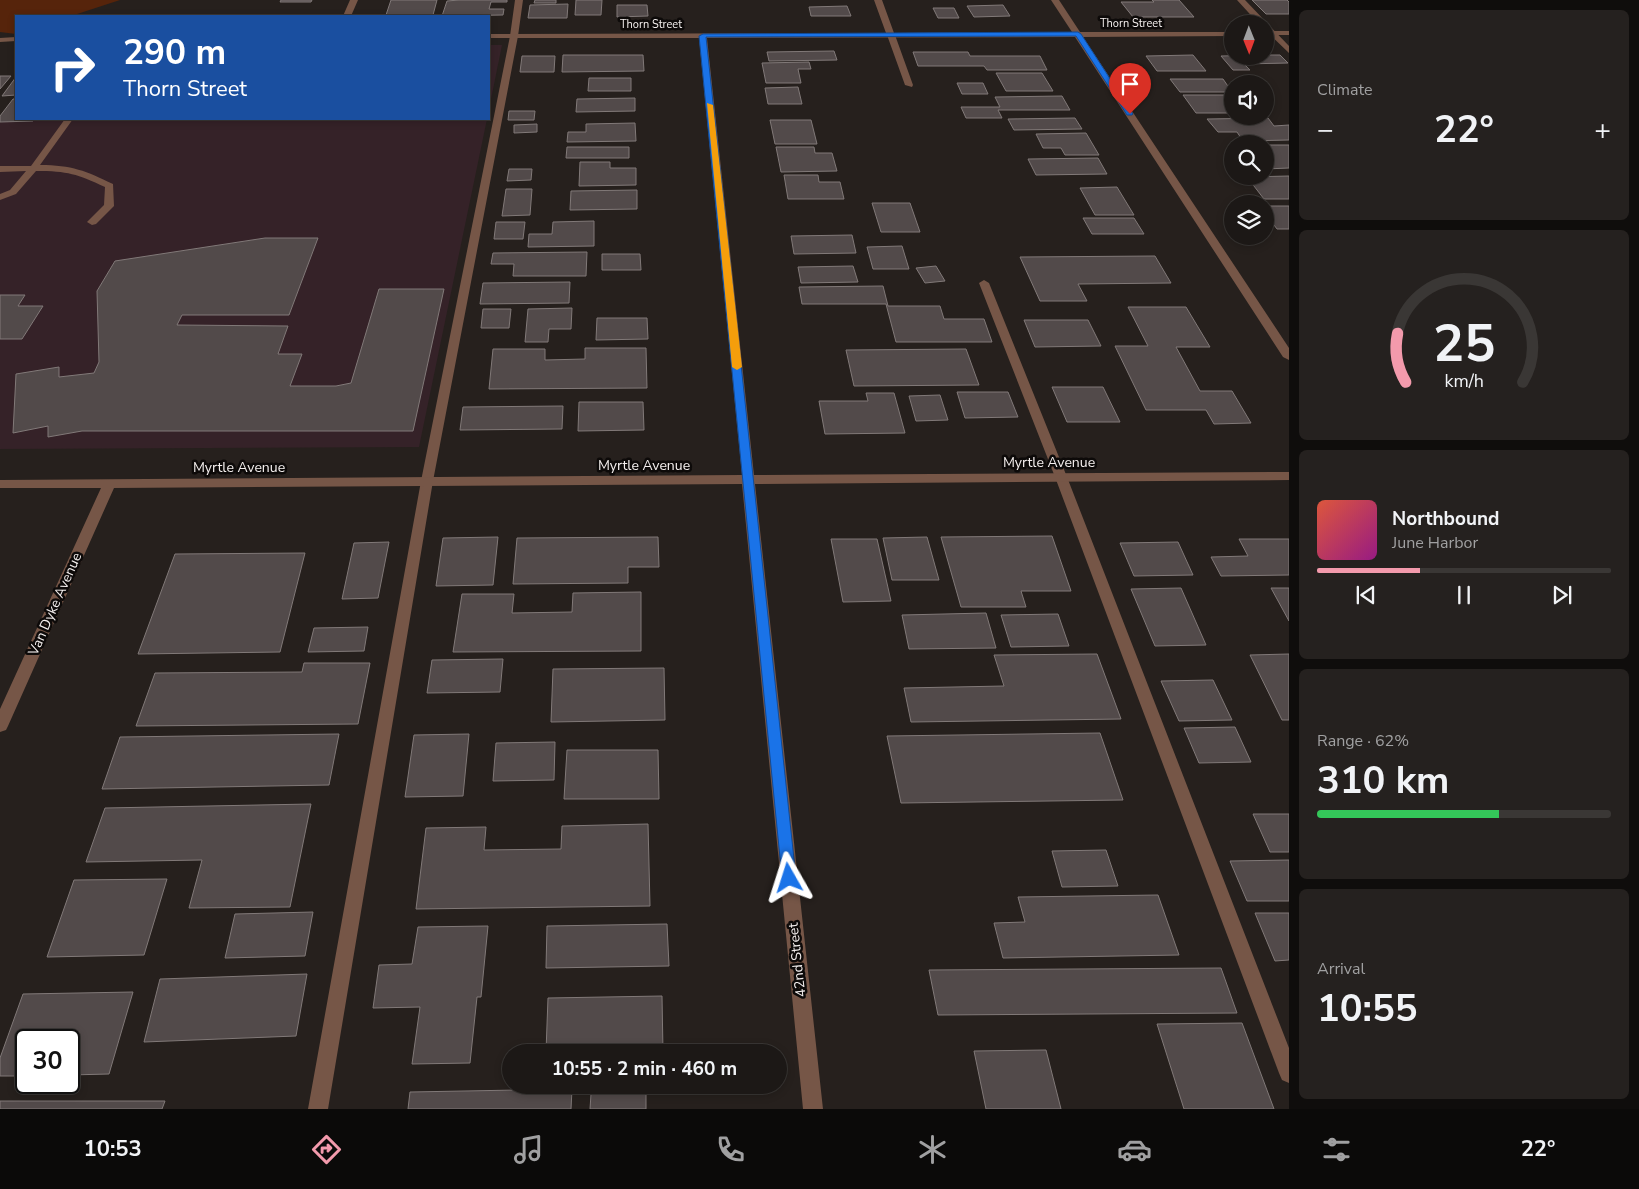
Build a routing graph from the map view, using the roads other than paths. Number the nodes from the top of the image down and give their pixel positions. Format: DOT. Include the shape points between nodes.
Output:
graph roads {
  1 [pos="354,0"];
  2 [pos="519,0"];
  3 [pos="878,0"];
  4 [pos="1055,0"];
  5 [pos="1241,0"];
  6 [pos="347,15"];
  7 [pos="1255,15"];
  8 [pos="1274,33"];
  9 [pos="1289,33"];
  10 [pos="1078,34"];
  11 [pos="1224,34"];
  12 [pos="891,35"];
  13 [pos="490,36"];
  14 [pos="514,36"];
  15 [pos="703,36"];
  16 [pos="1274,38"];
  17 [pos="15,39"];
  18 [pos="0,40"];
  19 [pos="1289,51"];
  20 [pos="909,84"];
  21 [pos="68,120"];
  22 [pos="0,169"];
  23 [pos="33,169"];
  24 [pos="0,197"];
  25 [pos="92,222"];
  26 [pos="984,283"];
  27 [pos="1289,357"];
  28 [pos="1289,476"];
  29 [pos="1062,477"];
  30 [pos="748,479"];
  31 [pos="428,481"];
  32 [pos="110,483"];
  33 [pos="0,484"];
  34 [pos="0,726"];
  35 [pos="1289,1073"];
  36 [pos="318,1109"];
  37 [pos="812,1109"];
  1 -- 6 [label="street"];
  2 -- 14 [label="street"];
  3 -- 12 [label="street"];
  4 -- 10 [label="street"];
  5 -- 7 [label="street"];
  8 -- 9 [label="street"];
  10 -- 11 [label="street, Thorn Street"];
  10 -- 12 [label="street, Thorn Street"];
  10 -- 27 [label="street"];
  12 -- 15 [label="street, Thorn Street"];
  12 -- 20 [label="street"];
  13 -- 14 [label="street, Thorn Street"];
  14 -- 15 [label="street, Thorn Street"];
  14 -- 31 [label="street"];
  15 -- 30 [label="street, 42nd Street"];
  16 -- 19 [label="street"];
  17 -- 18 [label="street"];
  21 -- 23 [label="street"];
  22 -- 23 [label="street"];
  23 -- 24 [label="street" via="13,192"];
  23 -- 25 [label="street" via="78,171 110,186 109,206"];
  26 -- 29 [label="street"];
  28 -- 29 [label="street, Myrtle Avenue"];
  29 -- 30 [label="street, Myrtle Avenue"];
  29 -- 35 [label="street"];
  30 -- 31 [label="street, Myrtle Avenue"];
  30 -- 37 [label="street, 42nd Street"];
  31 -- 32 [label="street, Myrtle Avenue"];
  31 -- 36 [label="street"];
  32 -- 33 [label="street, Myrtle Avenue"];
  32 -- 34 [label="street, Van Dyke Avenue"];
}
